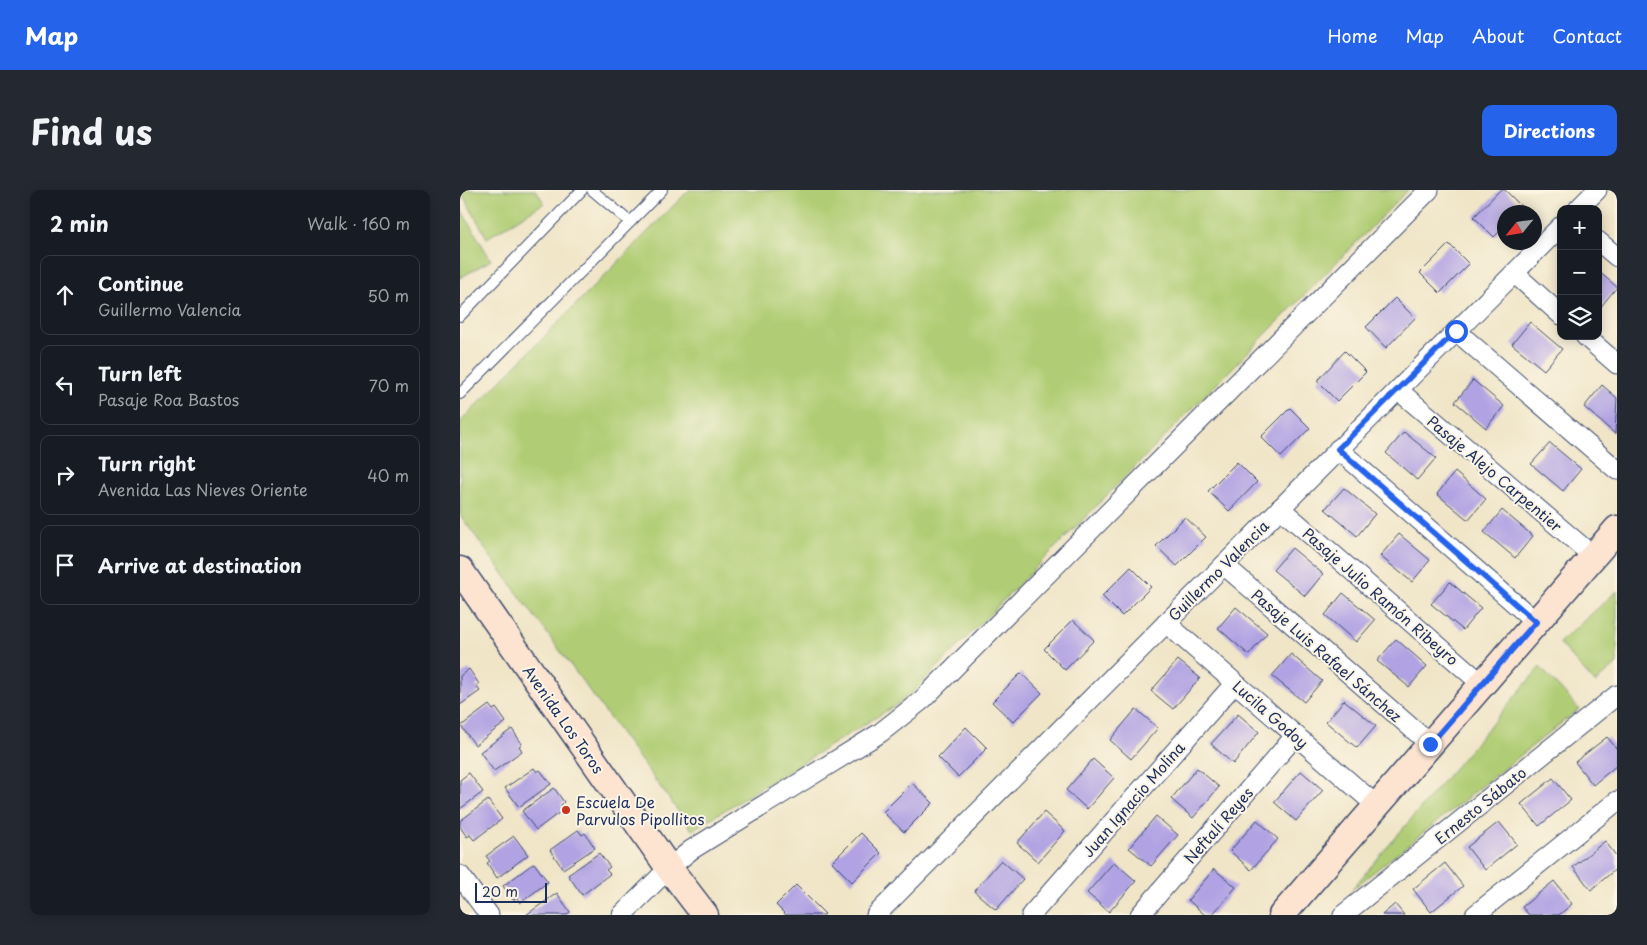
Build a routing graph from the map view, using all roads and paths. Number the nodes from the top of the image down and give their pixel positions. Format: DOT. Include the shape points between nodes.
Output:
graph roads {
  1 [pos="582,190"];
  2 [pos="592,190"];
  3 [pos="662,190"];
  4 [pos="1430,190"];
  5 [pos="1596,190"];
  6 [pos="1582,205"];
  7 [pos="630,222"];
  8 [pos="1557,230"];
  9 [pos="1602,244"];
  10 [pos="1617,257"];
  11 [pos="1514,273"];
  12 [pos="1557,311"];
  13 [pos="460,316"];
  14 [pos="1456,331"];
  15 [pos="1590,340"];
  16 [pos="1617,364"];
  17 [pos="1398,390"];
  18 [pos="460,394"];
  19 [pos="1338,449"];
  20 [pos="1617,470"];
  21 [pos="1280,508"];
  22 [pos="1617,529"];
  23 [pos="1593,556"];
  24 [pos="1224,565"];
  25 [pos="460,570"];
  26 [pos="1166,622"];
  27 [pos="1536,622"];
  28 [pos="1235,683"];
  29 [pos="1482,684"];
  30 [pos="1617,695"];
  31 [pos="1296,735"];
  32 [pos="1430,744"];
  33 [pos="1617,801"];
  34 [pos="1376,806"];
  35 [pos="669,868"];
  36 [pos="460,874"];
  37 [pos="460,897"];
  38 [pos="485,910"];
  39 [pos="622,915"];
  40 [pos="706,915"];
  41 [pos="876,915"];
  42 [pos="1031,915"];
  43 [pos="1140,915"];
  44 [pos="1282,915"];
  45 [pos="1343,915"];
  46 [pos="1474,915"];
  1 -- 13 [label="lane"];
  2 -- 7 [label="lane"];
  3 -- 7 [label="lane"];
  4 -- 35 [label="street" via="922,700 880,733 701,843"];
  5 -- 6 [label="street"];
  7 -- 18 [label="lane"];
  8 -- 11 [label="street, Guillermo Valencia"];
  9 -- 10 [label="street"];
  11 -- 12 [label="street"];
  11 -- 14 [label="street, Guillermo Valencia"];
  14 -- 17 [label="street, Guillermo Valencia"];
  14 -- 20 [label="street"];
  15 -- 16 [label="street"];
  17 -- 19 [label="street, Guillermo Valencia"];
  17 -- 23 [label="street, Pasaje Alejo Carpentier"];
  19 -- 21 [label="street, Guillermo Valencia"];
  19 -- 27 [label="street"];
  21 -- 24 [label="street, Guillermo Valencia"];
  21 -- 29 [label="street, Pasaje Julio Ramón Ribeyro"];
  22 -- 23 [label="street"];
  23 -- 27 [label="street"];
  24 -- 26 [label="street, Guillermo Valencia"];
  24 -- 32 [label="street, Pasaje Luis Rafael Sánchez"];
  25 -- 35 [label="street, Avenida Los Toros"];
  26 -- 28 [label="street, Lucila Godoy"];
  26 -- 41 [label="street, Guillermo Valencia"];
  27 -- 29 [label="street"];
  28 -- 31 [label="street, Lucila Godoy"];
  28 -- 42 [label="street, Juan Ignacio Molina"];
  29 -- 32 [label="street"];
  30 -- 45 [label="street, Ernesto Sábato"];
  31 -- 34 [label="street, Lucila Godoy"];
  31 -- 43 [label="street, Neftalí Reyes"];
  32 -- 34 [label="street"];
  33 -- 46 [label="street"];
  34 -- 44 [label="street"];
  35 -- 39 [label="street"];
  35 -- 40 [label="street, Avenida Los Toros"];
  36 -- 38 [label="street"];
  37 -- 38 [label="street"];
}
